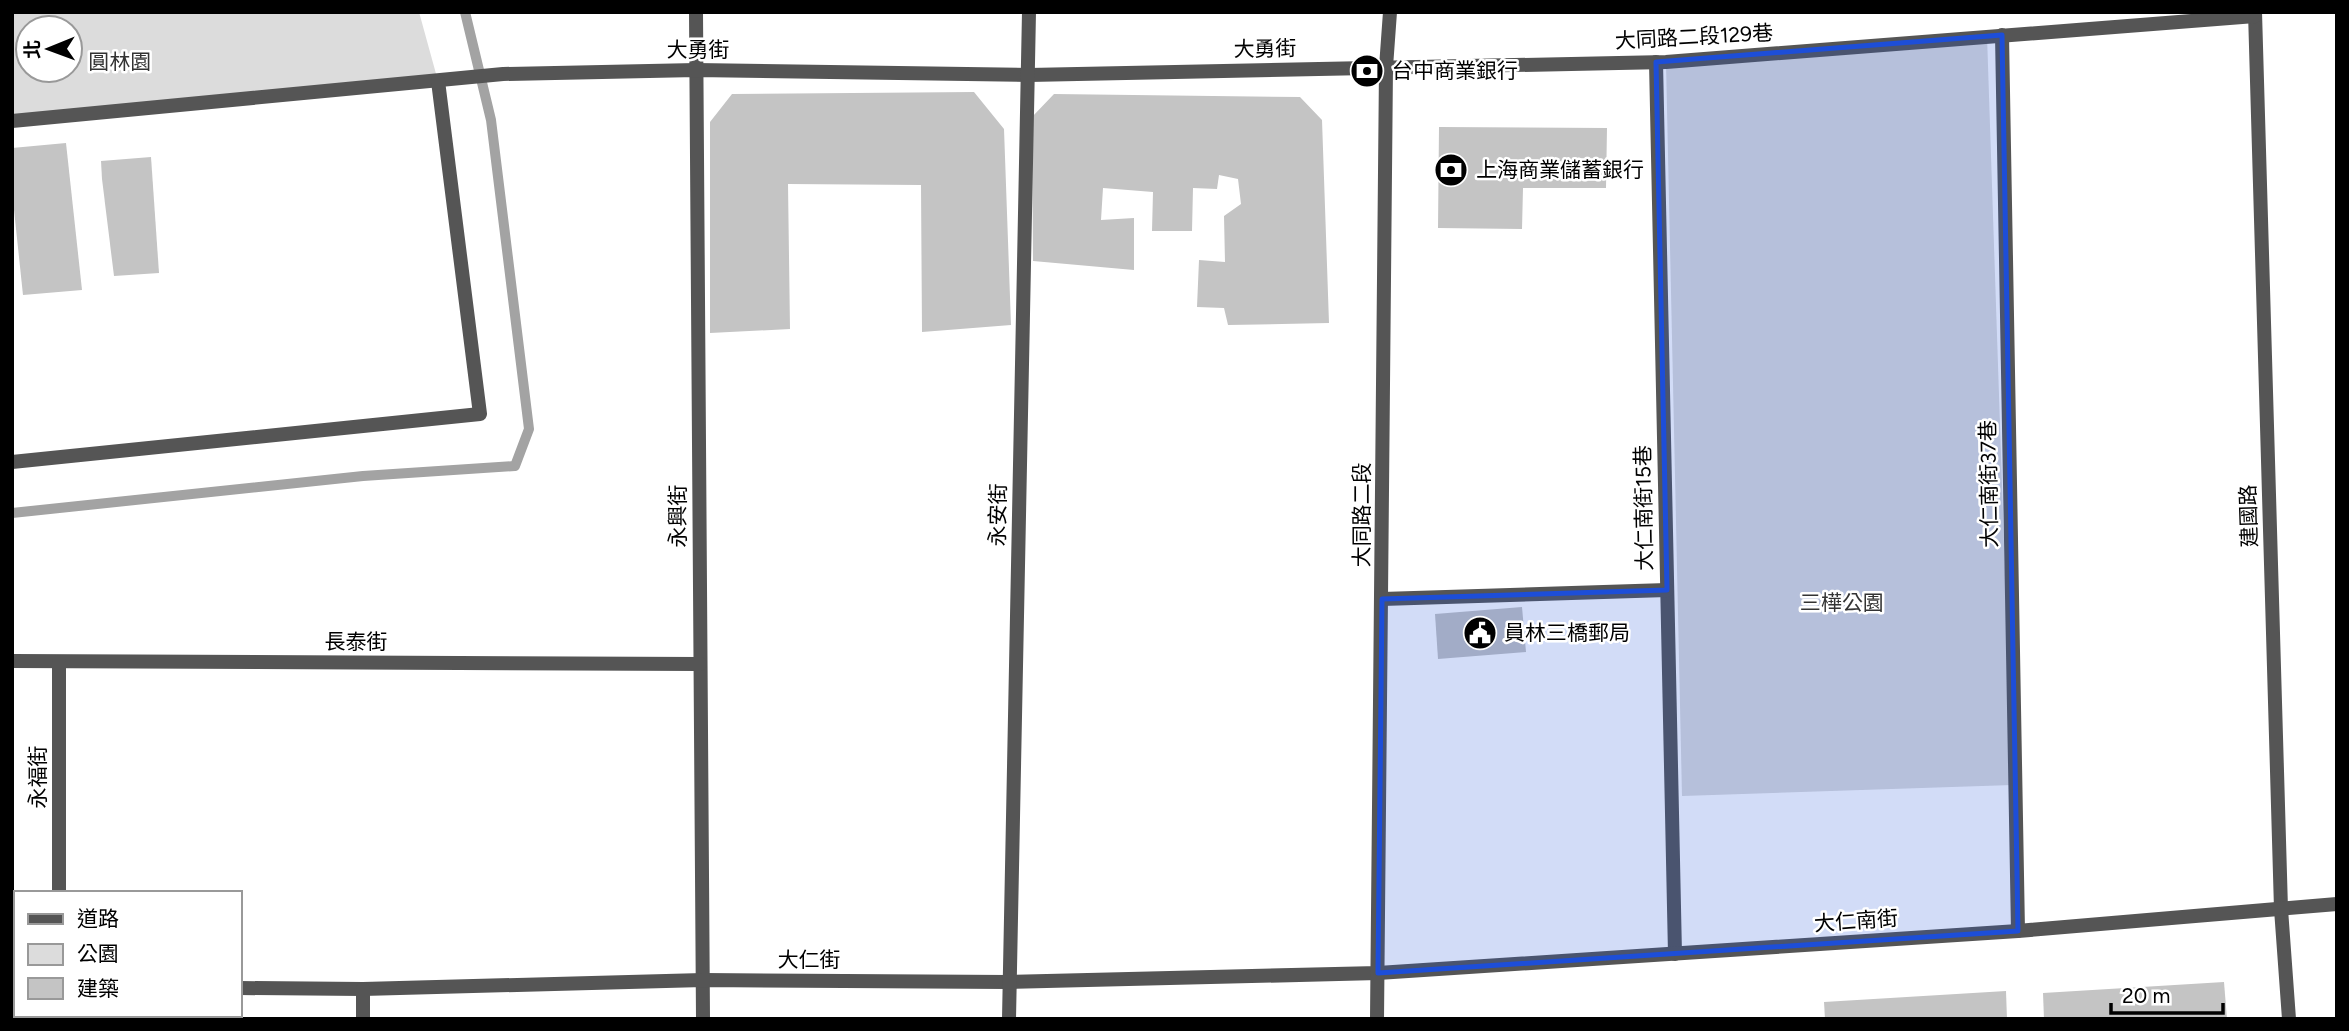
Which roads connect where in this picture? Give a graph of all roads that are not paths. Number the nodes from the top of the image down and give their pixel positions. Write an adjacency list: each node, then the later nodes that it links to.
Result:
1 (696, 12): 8 (street, 永興街)
2 (1029, 12): 9 (street, 永安街)
3 (1390, 12): 7 (street, 大同路二段)
4 (2255, 14): 5 (street, 大同路二段129巷); 20 (street, 建國路)
5 (2002, 35): 6 (street, 大同路二段129巷); 21 (street, 大仁南街37巷)
6 (1656, 62): 7 (street, 大同路二段129巷); 13 (street, 大仁南街15巷)
7 (1386, 67): 9 (street, 大勇街); 14 (street, 大同路二段)
8 (696, 70): 9 (street, 大勇街); 10 (street, 大勇街); 17 (street, 永興街)
9 (1029, 75): 25 (street, 永安街)
10 (438, 80): 11 (street, 大勇街); 12 (street)
11 (12, 121)
12 (12, 462)
13 (1667, 590): 14 (street); 22 (street, 大仁南街15巷)
14 (1382, 599): 23 (street, 大同路二段)
15 (12, 661): 16 (street, 長泰街)
16 (59, 662): 17 (street, 長泰街); 18 (street, 永福街)
17 (700, 664): 24 (street, 永興街)
18 (58, 891)
19 (2337, 904): 20 (street, 大仁南街)
20 (2281, 909): 21 (street, 大仁南街); 32 (street, 建國路)
21 (2018, 931): 22 (street, 大仁南街)
22 (1675, 954): 23 (street, 大仁南街)
23 (1378, 974): 25 (street, 大仁街); 31 (street, 大同路二段)
24 (703, 980): 25 (street, 大仁街); 27 (street, 大仁街); 29 (street, 永興街)
25 (1009, 982): 30 (street, 永安街)
26 (242, 988): 27 (street, 大仁街)
27 (363, 989): 28 (street)
28 (363, 1019)
29 (703, 1019)
30 (1009, 1019)
31 (1377, 1019)
32 (2289, 1019)

